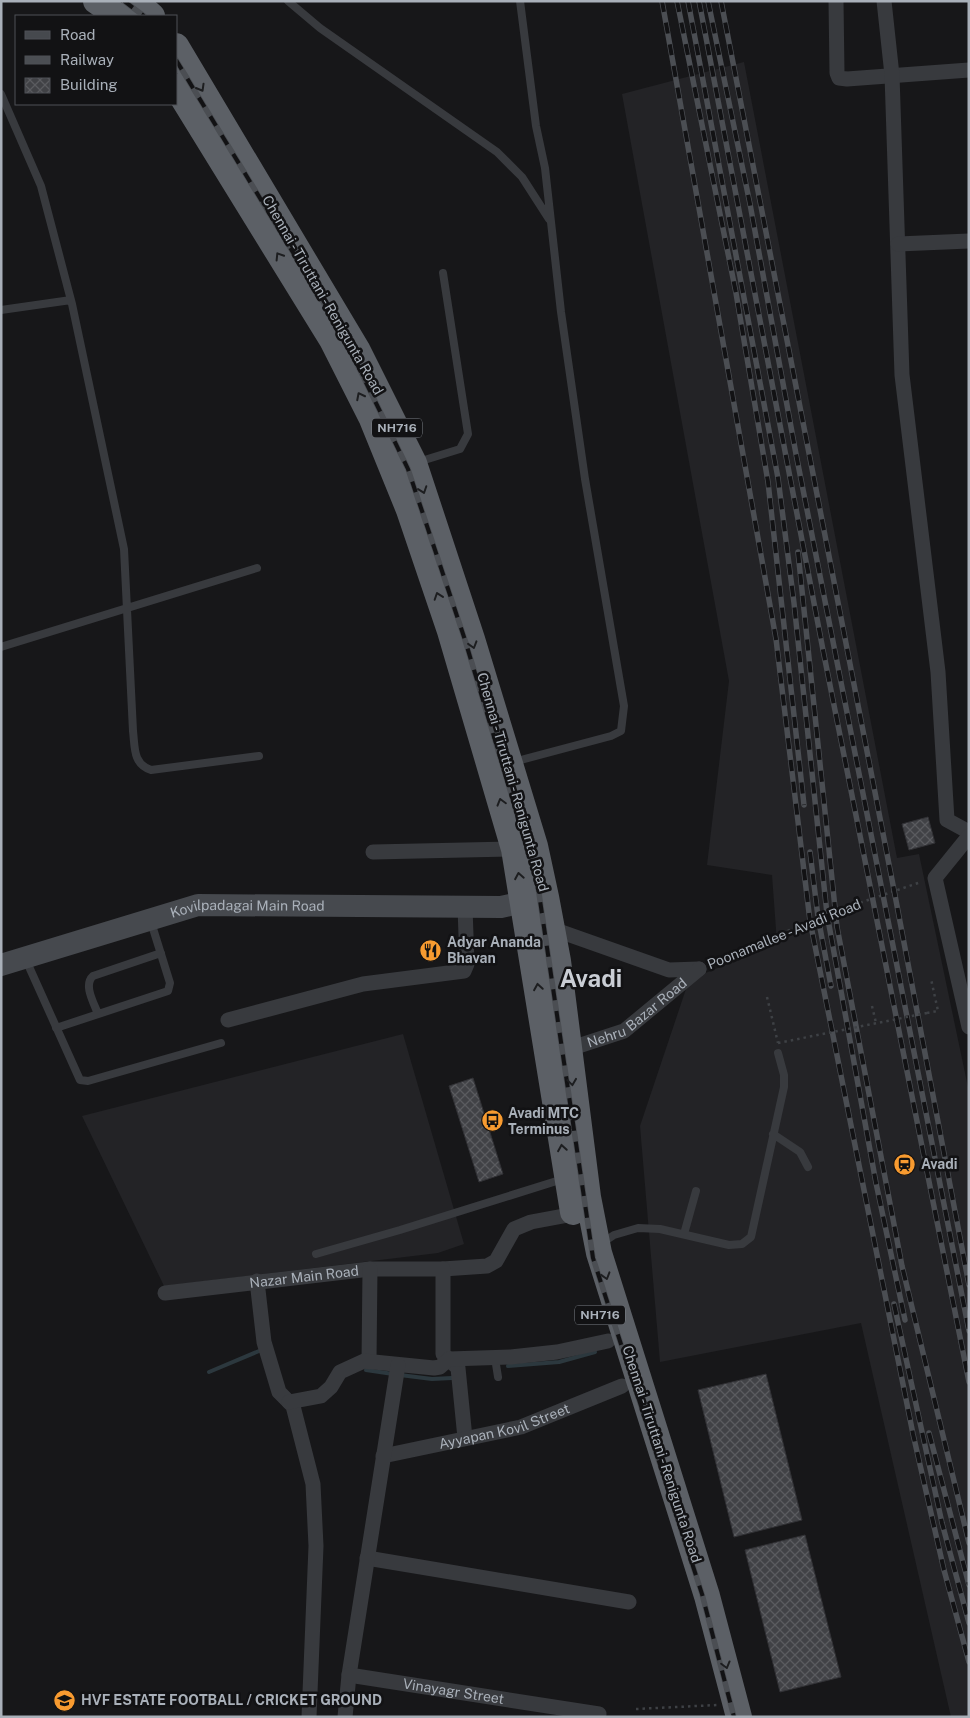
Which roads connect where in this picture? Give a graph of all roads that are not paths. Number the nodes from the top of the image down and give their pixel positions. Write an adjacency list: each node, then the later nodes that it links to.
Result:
1 (96, 1): 7 (highway)
2 (135, 1): 8 (highway)
3 (288, 1): 14 (lane)
4 (520, 1): 14 (lane)
5 (836, 1): 11 (street)
6 (884, 1): 11 (street)
7 (117, 15)
8 (151, 15)
9 (178, 50): 18 (highway, Chennai - Tiruttani - Renigunta Road / NH716, one-way to 18)
10 (969, 70): 11 (street)
11 (892, 75): 16 (street)
12 (178, 90): 18 (highway, Chennai - Tiruttani - Renigunta Road / NH716, one-way to 12)
13 (1, 94): 19 (lane)
14 (551, 222): 26 (lane)
15 (969, 241): 16 (street)
16 (898, 244): 27 (street)
17 (443, 273): 21 (lane)
18 (304, 277): 21 (highway, Chennai - Tiruttani - Renigunta Road / NH716); 26 (highway, Chennai - Tiruttani - Renigunta Road / NH716, one-way to 18)
19 (71, 300): 20 (lane); 23 (lane)
20 (1, 310)
21 (414, 463): 26 (highway, Chennai - Tiruttani - Renigunta Road / NH716, one-way to 26)
22 (257, 568): 23 (lane)
23 (127, 608): 24 (lane); 25 (lane)
24 (1, 647)
25 (259, 756)
26 (500, 766): 29 (highway, Chennai - Tiruttani - Renigunta Road / NH716)
27 (969, 832)
28 (969, 836): 40 (street)
29 (524, 847): 30 (street); 31 (highway, Chennai - Tiruttani - Renigunta Road)
30 (373, 852)
31 (524, 902): 32 (main road, Kovilpadagai Main Road); 34 (highway, Chennai - Tiruttani - Renigunta Road); 47 (highway, Chennai - Tiruttani - Renigunta Road / NH716, one-way to 31)
32 (465, 907): 33 (main road, Kovilpadagai Main Road); 39 (street)
33 (151, 920): 35 (lane); 36 (main road, Kovilpadagai Main Road)
34 (553, 929): 37 (street, Poonamallee - Avadi Road); 43 (highway, Chennai - Tiruttani - Renigunta Road)
35 (161, 953): 38 (lane); 38 (lane)
36 (9, 961): 41 (lane)
37 (699, 969): 43 (street, Nehru Bazar Road)
38 (98, 1014): 41 (lane)
39 (228, 1020)
40 (969, 1027)
41 (56, 1028): 42 (lane)
42 (221, 1043)
43 (569, 1049): 47 (highway, Chennai - Tiruttani - Renigunta Road, one-way to 47)
44 (778, 1053): 45 (lane)
45 (773, 1134): 46 (lane); 50 (lane)
46 (808, 1167)
47 (576, 1175): 49 (highway, Chennai - Tiruttani - Renigunta Road / NH716); 51 (highway, Chennai - Tiruttani - Renigunta Road); 52 (lane)
48 (696, 1191): 50 (lane)
49 (574, 1214): 54 (street, Nazar Main Road); 57 (highway, Chennai - Tiruttani - Renigunta Road / NH716)
50 (684, 1234): 51 (lane)
51 (597, 1246): 70 (highway, Chennai - Tiruttani - Renigunta Road, one-way to 70)
52 (316, 1254)
53 (370, 1269): 54 (street, Nazar Main Road); 55 (street, Nazar Main Road); 60 (street)
54 (444, 1269): 58 (street)
55 (257, 1281): 56 (street, Nazar Main Road); 64 (street)
56 (165, 1293)
57 (608, 1341): 59 (street); 63 (highway, Chennai - Tiruttani - Renigunta Road / NH716)
58 (446, 1357): 59 (street); 61 (street); 65 (street)
59 (495, 1358): 62 (lane)
60 (369, 1362): 61 (street); 64 (street)
61 (396, 1374): 66 (street)
62 (498, 1377)
63 (622, 1386): 65 (street, Ayyapan Kovil Street); 70 (highway, Chennai - Tiruttani - Renigunta Road / NH716)
64 (289, 1402): 72 (street)
65 (465, 1438): 66 (street, Ayyapan Kovil Street)
66 (383, 1456): 67 (street)
67 (367, 1558): 68 (street); 69 (street)
68 (629, 1602)
69 (349, 1675): 71 (street, Vinayagr Street); 73 (street)
70 (725, 1707)
71 (599, 1714)
72 (309, 1717)
73 (345, 1717)

